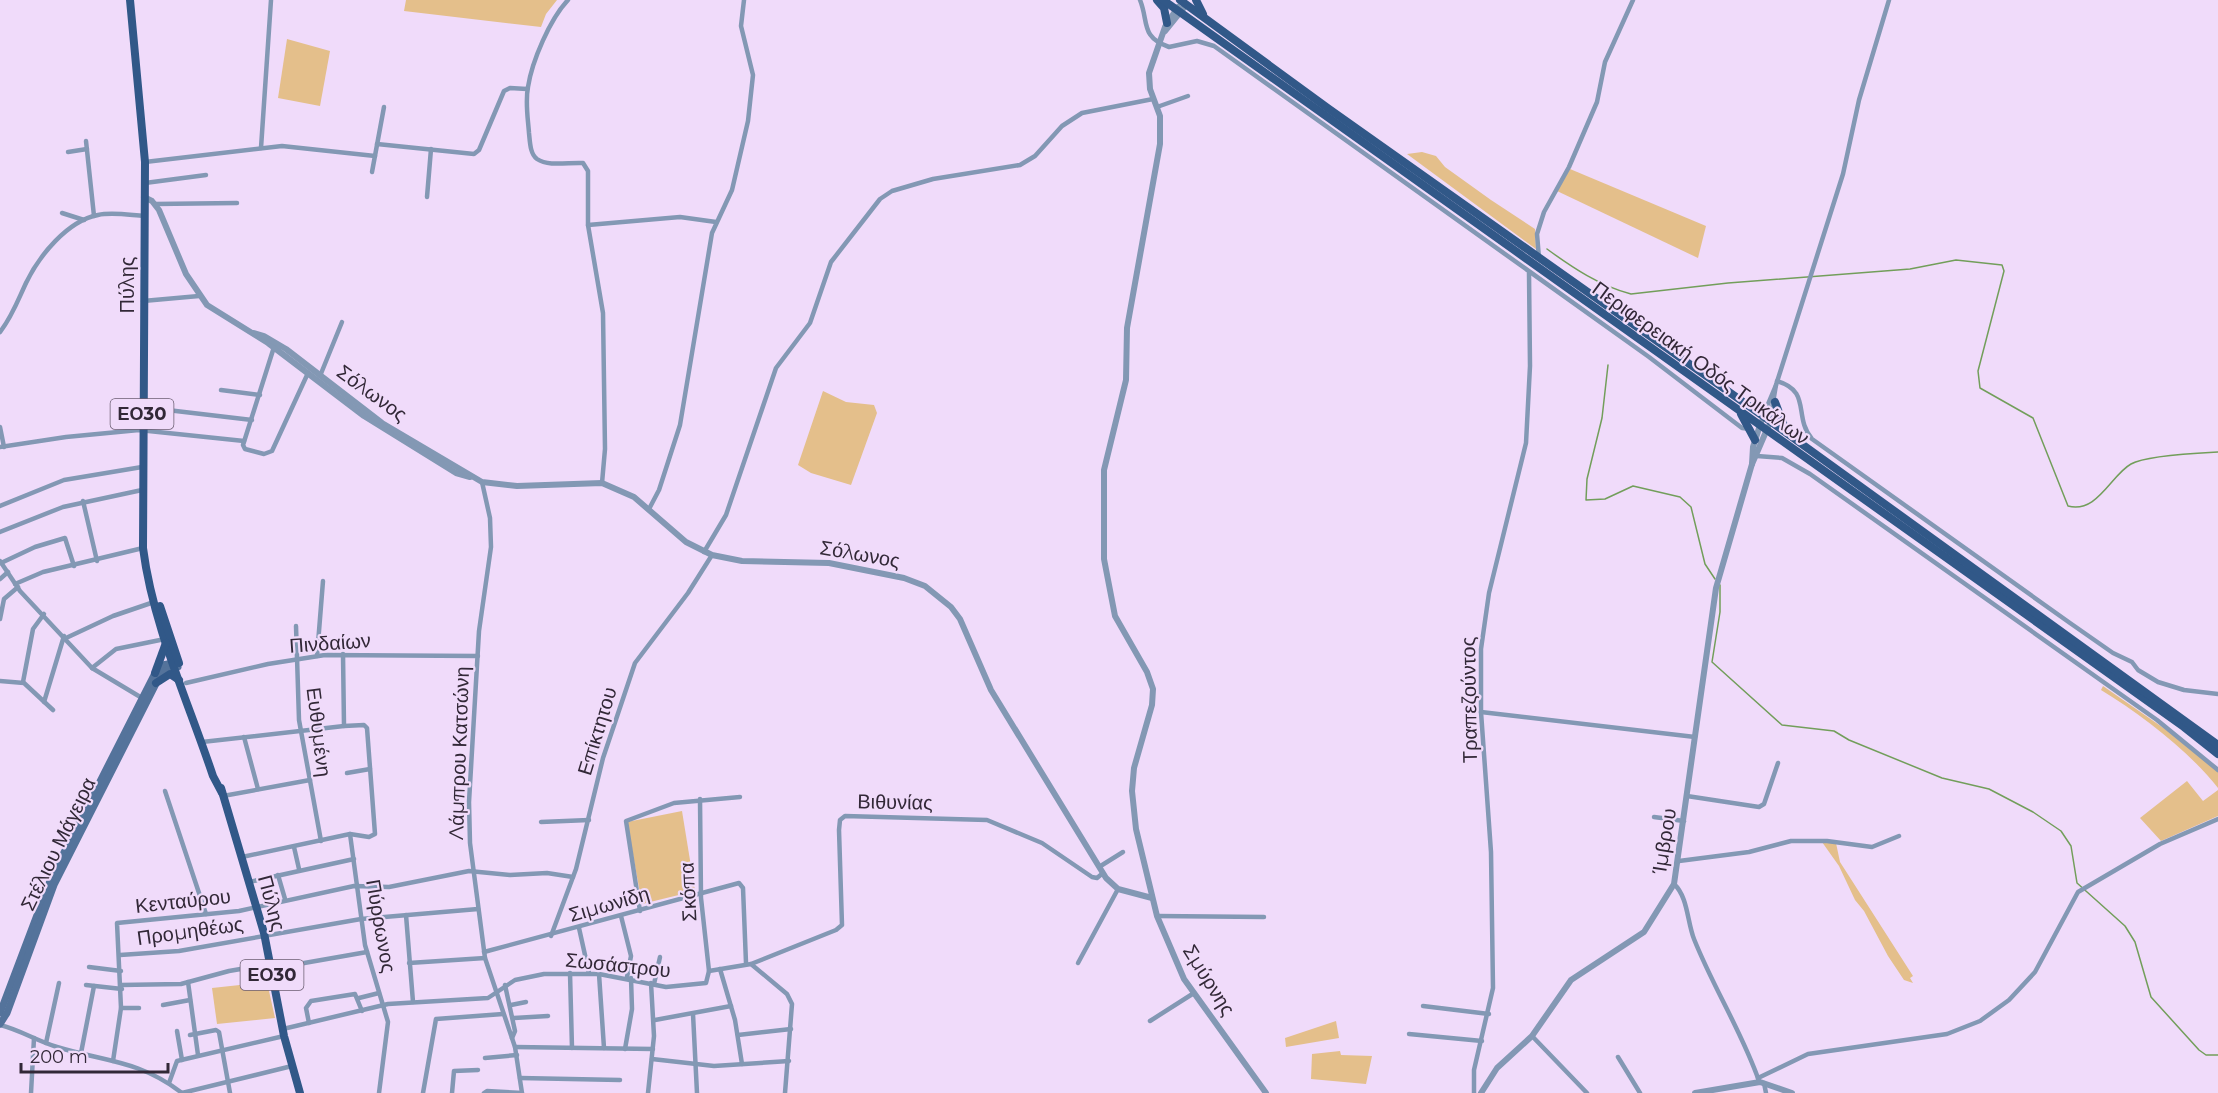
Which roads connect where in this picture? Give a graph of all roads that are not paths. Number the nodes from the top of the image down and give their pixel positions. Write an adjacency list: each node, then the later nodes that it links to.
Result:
1 (130, 0): 29 (main road, Πύλης / ΕΟ30)
2 (271, 0): 24 (street)
3 (568, 0): 17 (street)
4 (744, 0): 41 (street)
5 (1140, 0): 16 (street)
6 (1158, 0): 13 (main road)
7 (1163, 0): 12 (main road, Περιφερειακή Οδός Τρικάλων)
8 (1196, 0): 14 (main road)
9 (1633, 0): 43 (street)
10 (1889, 0): 53 (street)
11 (1184, 1): 12 (street); 14 (main road, Περιφερειακή Οδός Τρικάλων)
12 (1178, 11): 13 (street); 15 (street); 58 (main road, Περιφερειακή Οδός Τρικάλων)
13 (1167, 23): 15 (street)
14 (1213, 24): 43 (main road, Περιφερειακή Οδός Τρικάλων)
15 (1164, 32): 16 (street)
16 (1159, 42): 19 (street); 44 (street)
17 (527, 89): 25 (street); 42 (street)
18 (1188, 96): 21 (street)
19 (1153, 99): 21 (street); 84 (street)
20 (384, 107): 23 (street)
21 (1157, 107): 157 (street, Σμύρνης)
22 (86, 141): 26 (street)
23 (377, 144): 25 (street); 28 (street)
24 (261, 148): 28 (street); 29 (street)
25 (431, 148): 34 (street)
26 (87, 149): 27 (street); 38 (street)
27 (68, 152)
28 (375, 156): 30 (street)
29 (145, 162): 32 (main road, Πύλης / ΕΟ30)
30 (372, 172)
31 (206, 175): 32 (street)
32 (145, 183): 33 (main road, Πύλης / ΕΟ30)
33 (144, 197): 36 (street); 39 (main road, Πύλης / ΕΟ30)
34 (427, 197)
35 (237, 203): 36 (street)
36 (155, 204): 45 (street, Σόλωνος)
37 (62, 213): 40 (street)
38 (94, 216): 39 (street); 40 (street)
39 (144, 216): 46 (main road, Πύλης / ΕΟ30)
40 (84, 220): 48 (street)
41 (716, 222): 42 (street); 81 (street)
42 (588, 225): 77 (street)
43 (1539, 258): 59 (main road, Περιφερειακή Οδός Τρικάλων)
44 (1529, 273): 65 (street); 115 (street, Τραπεζούντος)
45 (199, 296): 46 (street); 49 (street, Σόλωνος)
46 (143, 301): 57 (main road, Πύλης / ΕΟ30)
47 (342, 322): 52 (street)
48 (0, 332)
49 (254, 333): 50 (street, Σόλωνος); 52 (street, Σόλωνος)
50 (274, 347): 51 (street, Σόλωνος); 55 (street)
51 (308, 373): 70 (street); 75 (street, Σόλωνος)
52 (320, 376): 75 (street, Σόλωνος)
53 (1777, 383): 56 (street); 59 (street); 111 (street)
54 (221, 390): 55 (street)
55 (260, 395): 61 (street)
56 (1775, 402): 59 (street); 68 (main road)
57 (142, 407): 60 (street); 66 (main road, Πύλης / ΕΟ30)
58 (1739, 410): 62 (main road, Περιφερειακή Οδός Τρικάλων); 65 (main road)
59 (1766, 418): 62 (street); 67 (street); 68 (main road, Περιφερειακή Οδός Τρικάλων)
60 (244, 419): 61 (street); 64 (street)
61 (252, 420): 64 (street)
62 (1760, 425): 67 (main road, Περιφερειακή Οδός Τρικάλων); 69 (street)
63 (0, 427): 71 (street)
64 (250, 427): 70 (street)
65 (1751, 429): 69 (main road)
66 (143, 430): 70 (street); 71 (street); 74 (main road, Πύλης / ΕΟ30)
67 (1767, 431): 72 (street); 122 (main road, Περιφερειακή Οδός Τρικάλων)
68 (1788, 435): 121 (main road, Περιφερειακή Οδός Τρικάλων)
69 (1755, 440): 73 (street)
70 (244, 441)
71 (2, 447)
72 (1757, 456): 73 (street); 125 (street)
73 (1752, 464): 119 (street, Ίμβρου)
74 (142, 467): 78 (main road, Πύλης / ΕΟ30); 80 (street)
75 (474, 478): 76 (street, Σόλωνος)
76 (482, 482): 77 (street, Σόλωνος); 102 (street, Λάμπρου Κατσώνη)
77 (602, 483): 81 (street, Σόλωνος)
78 (142, 490): 79 (street); 83 (main road, Πύλης / ΕΟ30)
79 (83, 501): 82 (street); 86 (street)
80 (0, 506)
81 (649, 509): 84 (street, Σόλωνος)
82 (0, 532)
83 (143, 548): 86 (street); 89 (main road, Πύλης / ΕΟ30)
84 (704, 552): 85 (street, Σόλωνος)
85 (712, 555): 136 (street, Επίκτητου); 148 (street, Σόλωνος)
86 (97, 561): 88 (street)
87 (1, 562): 88 (street); 90 (street)
88 (74, 566): 93 (street)
89 (147, 571): 94 (main road, Πύλης / ΕΟ30); 104 (main road, Πύλης / ΕΟ30)
90 (8, 573): 91 (street); 93 (street)
91 (0, 579)
92 (323, 581): 101 (street)
93 (16, 586): 95 (street); 96 (street)
94 (154, 602): 98 (street); 99 (main road, Πύλης / ΕΟ30)
95 (44, 614): 98 (street); 108 (street)
96 (0, 619)
97 (296, 626): 103 (street, Ευθυμένη)
98 (65, 637): 105 (street); 113 (street)
99 (166, 640): 104 (main road, Πύλης / ΕΟ30); 105 (street); 106 (main road)
100 (343, 654): 101 (street, Πινδαίων); 102 (street, Πινδαίων); 116 (street)
101 (317, 656): 103 (street, Πινδαίων)
102 (478, 656): 149 (street, Λάμπρου Κατσώνη)
103 (297, 659): 110 (street, Πινδαίων); 117 (street, Ευθυμένη)
104 (177, 664): 106 (main road); 109 (main road); 110 (main road, Πύλης / ΕΟ30)
105 (92, 668): 112 (street)
106 (155, 673): 112 (main road, Στέλιου Μάγειρα)
107 (0, 681): 108 (street)
108 (23, 682): 113 (street)
109 (156, 683): 110 (main road); 219 (main road, Στέλιου Μάγειρα)
110 (183, 683): 120 (main road, Πύλης / ΕΟ30)
111 (2218, 694)
112 (142, 698): 210 (main road, Στέλιου Μάγειρα)
113 (44, 702): 114 (street)
114 (53, 710)
115 (1481, 712): 119 (street); 213 (street, Τραπεζούντος)
116 (344, 726): 117 (street); 124 (street)
117 (301, 731): 118 (street); 127 (street, Ευθυμένη)
118 (244, 737): 120 (street); 128 (street)
119 (1695, 737): 131 (street, Ίμβρου)
120 (204, 741): 130 (main road, Πύλης / ΕΟ30)
121 (2218, 745)
122 (2218, 754)
123 (1778, 763): 131 (street)
124 (370, 769): 126 (street); 139 (street)
125 (2218, 770)
126 (347, 773)
127 (310, 780): 128 (street); 141 (street, Ευθυμένη)
128 (258, 789): 130 (street)
129 (165, 791): 162 (street)
130 (222, 794): 144 (main road, Πύλης / ΕΟ30)
131 (1688, 796): 137 (street, Ίμβρου)
132 (740, 797): 133 (street)
133 (700, 799): 156 (street, Σκόπα); 161 (street)
134 (1654, 817): 137 (street)
135 (2218, 819): 253 (street)
136 (589, 820): 138 (street); 151 (street, Επίκτητου)
137 (1684, 821): 146 (street, Ίμβρου)
138 (541, 822)
139 (350, 834): 141 (street); 145 (street, Πύρρωνος)
140 (1899, 836): 146 (street)
141 (321, 841): 142 (street)
142 (294, 847): 144 (street); 147 (street)
143 (1123, 852): 148 (street)
144 (242, 857): 152 (main road, Πύλης / ΕΟ30)
145 (354, 859): 147 (street); 154 (street, Πύρρωνος)
146 (1679, 861): 153 (street, Ίμβρου)
147 (300, 869): 150 (street)
148 (1101, 870): 155 (street, Σόλωνος); 177 (street, Βιθυνίας)
149 (473, 871): 151 (street, Κενταύρου); 154 (street, Κενταύρου); 160 (street, Λάμπρου Κατσώνη)
150 (278, 875): 152 (street); 158 (street)
151 (573, 877): 170 (street, Επίκτητου)
152 (249, 882): 159 (main road, Πύλης / ΕΟ30)
153 (1674, 884): 226 (street, Ίμβρου); 253 (street)
154 (358, 886): 158 (street, Κενταύρου); 167 (street, Πύρρωνος)
155 (1118, 889): 157 (street); 176 (street)
156 (701, 894): 161 (street, Σιμωνίδη); 177 (street, Σιμωνίδη); 182 (street, Σκόπα)
157 (1152, 898): 165 (street, Σμύρνης)
158 (285, 899): 159 (street, Κενταύρου)
159 (256, 906): 162 (street, Κενταύρου); 169 (main road, Πύλης / ΕΟ30)
160 (478, 909): 163 (street, Προμηθέως); 173 (street, Λάμπρου Κατσώνη)
161 (640, 911): 164 (street, Σιμωνίδη)
162 (206, 914): 172 (street, Κενταύρου)
163 (406, 915): 167 (street, Προμηθέως); 175 (street)
164 (621, 916): 168 (street, Σιμωνίδη); 186 (street)
165 (1157, 916): 166 (street); 196 (street, Σμύρνης)
166 (1264, 917)
167 (362, 919): 169 (street, Προμηθέως); 171 (street, Πύρρωνος)
168 (579, 928): 170 (street, Σιμωνίδη); 184 (street)
169 (264, 936): 172 (street, Προμηθέως); 179 (main road, Πύλης / ΕΟ30)
170 (551, 936): 173 (street, Σιμωνίδη)
171 (367, 952): 179 (street); 195 (street, Πύρρωνος)
172 (120, 955): 181 (street)
173 (484, 955): 175 (street, Σιμωνίδη); 197 (street, Λάμπρου Κατσώνη)
174 (660, 957): 190 (street)
175 (409, 963): 200 (street)
176 (1078, 963)
177 (749, 964): 180 (street); 220 (street)
178 (89, 967): 181 (street)
179 (270, 967): 187 (street); 222 (main road, Πύλης / ΕΟ30)
180 (720, 969): 182 (street); 205 (street)
181 (121, 971): 194 (street)
182 (708, 971): 188 (street, Σκόπα)
183 (570, 973): 184 (street, Σωσάστρου); 192 (street, Σωσάστρου); 232 (street)
184 (589, 973): 185 (street, Σωσάστρου)
185 (599, 974): 186 (street, Σωσάστρου); 233 (street)
186 (629, 978): 190 (street, Σωσάστρου); 235 (street)
187 (188, 982): 194 (street); 199 (street)
188 (707, 982): 190 (street, Σωσάστρου)
189 (59, 983): 230 (street)
190 (653, 984): 216 (street)
191 (86, 985): 193 (street)
192 (505, 985): 197 (street, Σωσάστρου); 204 (street)
193 (94, 986): 194 (street); 237 (street)
194 (122, 987): 207 (street)
195 (379, 993): 198 (street); 203 (street, Πύρρωνος)
196 (1194, 993): 217 (street); 267 (street, Σμύρνης)
197 (496, 994): 200 (street); 211 (street, Λάμπρου Κατσώνη)
198 (359, 998): 209 (street); 218 (street)
199 (190, 1000): 202 (street); 224 (street)
200 (413, 1002): 203 (street)
201 (526, 1002): 204 (street)
202 (163, 1005)
203 (383, 1005): 209 (street); 259 (street, Πύρρωνος)
204 (512, 1005): 215 (street)
205 (731, 1006): 212 (street); 225 (street)
206 (1424, 1006): 213 (street)
207 (121, 1008): 208 (street); 244 (street)
208 (139, 1008)
209 (362, 1011): 218 (street)
210 (0, 1013)
211 (503, 1014): 228 (street, Λάμπρου Κατσώνη); 260 (street)
212 (693, 1014): 216 (street); 246 (street)
213 (1489, 1014): 229 (street, Τραπεζούντος)
214 (548, 1016): 215 (street)
215 (514, 1018): 228 (street)
216 (655, 1020): 236 (street)
217 (1150, 1021)
218 (309, 1023): 222 (street)
219 (0, 1024): 227 (street)
220 (791, 1029): 225 (street); 245 (street)
221 (177, 1030): 243 (street)
222 (283, 1032): 234 (street); 248 (main road, Πύλης / ΕΟ30)
223 (1409, 1034): 229 (street)
224 (193, 1035): 234 (street); 238 (street)
225 (738, 1035): 247 (street)
226 (1532, 1036): 269 (street, Ίμβρου); 270 (street)
227 (33, 1038): 230 (street); 255 (street)
228 (512, 1038): 231 (street, Λάμπρου Κατσώνη)
229 (1482, 1041): 268 (street, Τραπεζούντος)
230 (46, 1043): 237 (street)
231 (515, 1047): 232 (street); 239 (street, Λάμπρου Κατσώνη)
232 (572, 1048): 233 (street)
233 (604, 1048): 235 (street)
234 (223, 1049): 238 (street); 252 (street)
235 (625, 1049): 236 (street)
236 (653, 1049): 242 (street)
237 (81, 1053): 244 (street)
238 (198, 1055): 243 (street)
239 (517, 1055): 241 (street); 250 (street, Λάμπρου Κατσώνη)
240 (1618, 1057): 271 (street)
241 (485, 1058)
242 (652, 1059): 246 (street); 264 (street)
243 (182, 1060): 254 (street)
244 (113, 1061): 254 (street)
245 (789, 1061): 247 (street); 266 (street)
246 (696, 1062): 247 (street); 265 (street)
247 (742, 1064)
248 (292, 1065): 252 (street); 258 (main road, Πύλης / ΕΟ30)
249 (478, 1070): 261 (street)
250 (520, 1078): 251 (street); 263 (street, Λάμπρου Κατσώνη)
251 (620, 1080)
252 (228, 1081): 256 (street); 257 (street)
253 (1760, 1081): 272 (street); 273 (street); 274 (street)
254 (169, 1083): 256 (street)
255 (31, 1093)
256 (182, 1093)
257 (230, 1093)
258 (300, 1093)
259 (379, 1093)
260 (423, 1093)
261 (452, 1093)
262 (484, 1093): 263 (street)
263 (522, 1093)
264 (648, 1093)
265 (697, 1093)
266 (785, 1093)
267 (1266, 1093)
268 (1474, 1093)
269 (1481, 1093)
270 (1587, 1093)
271 (1640, 1093)
272 (1695, 1093)
273 (1766, 1093)
274 (1792, 1093)

